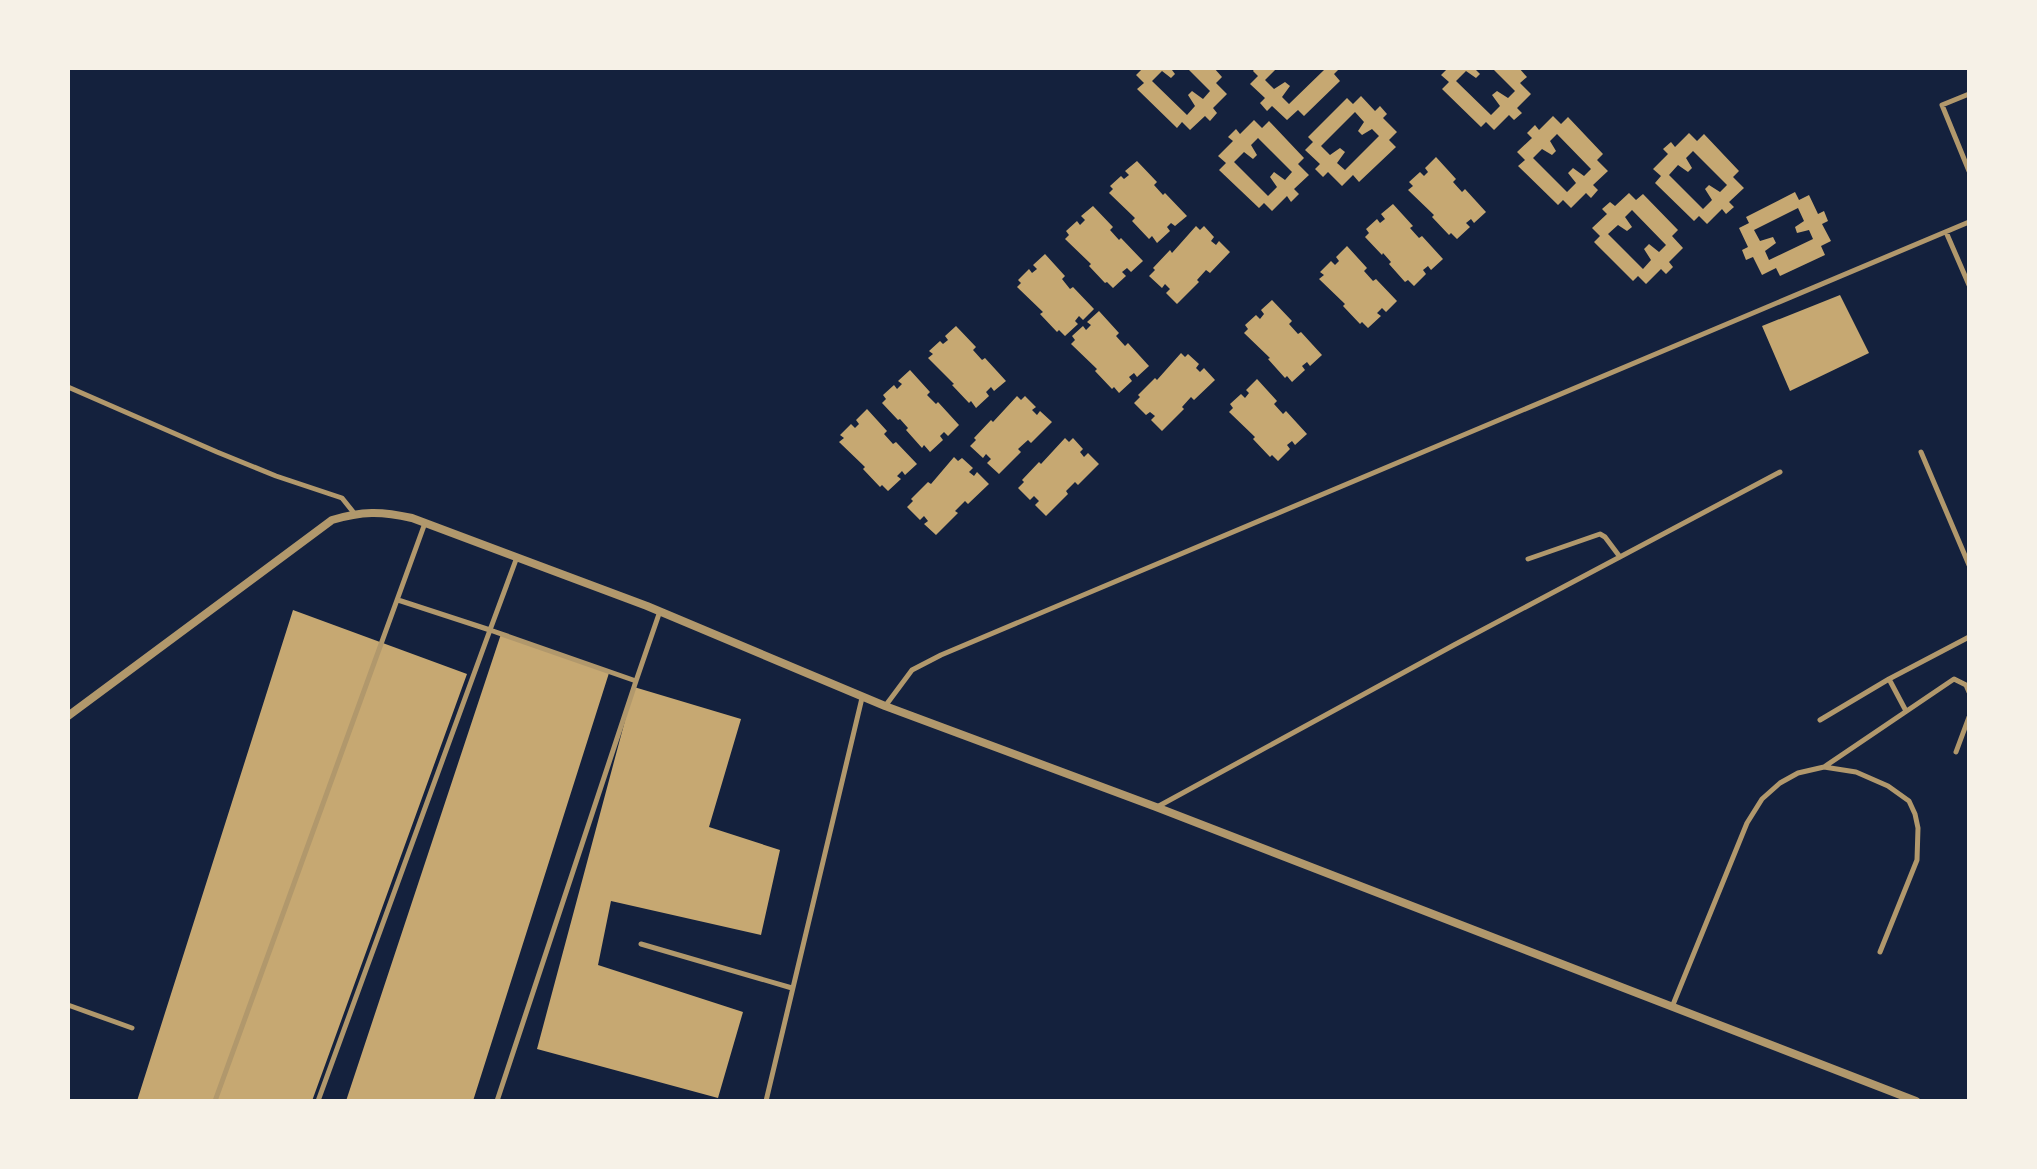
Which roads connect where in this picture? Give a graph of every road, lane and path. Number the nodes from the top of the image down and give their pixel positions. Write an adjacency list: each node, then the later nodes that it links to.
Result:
1 (1969, 94): 2 (lane)
2 (1969, 171)
3 (1969, 222): 4 (lane)
4 (1946, 232): 5 (lane); 23 (lane)
5 (1969, 285)
6 (68, 387): 9 (lane)
7 (1921, 452): 14 (lane)
8 (1780, 472): 12 (lane)
9 (354, 513): 10 (street); 25 (street)
10 (425, 522): 11 (street); 15 (lane)
11 (518, 556): 16 (street); 17 (lane)
12 (1620, 557): 13 (lane); 30 (lane)
13 (1528, 559)
14 (1969, 565)
15 (397, 600): 17 (lane); 37 (lane)
16 (660, 611): 20 (lane); 22 (street)
17 (490, 630): 20 (lane); 38 (lane)
18 (1969, 637): 19 (lane)
19 (1889, 679): 24 (lane); 27 (lane)
20 (636, 681): 39 (lane)
21 (1969, 692): 24 (lane)
22 (863, 697): 23 (street); 33 (lane)
23 (885, 706): 30 (street)
24 (1906, 711): 29 (lane)
25 (68, 716)
26 (1969, 717): 28 (lane)
27 (1820, 720)
28 (1956, 752)
29 (1824, 767): 32 (lane); 35 (lane)
30 (1156, 807): 35 (street)
31 (641, 944): 33 (lane)
32 (1880, 952)
33 (792, 988): 40 (lane)
34 (68, 1005): 36 (lane)
35 (1672, 1007): 41 (street)
36 (132, 1028)
37 (215, 1101)
38 (318, 1101)
39 (497, 1101)
40 (766, 1101)
41 (1916, 1101)

